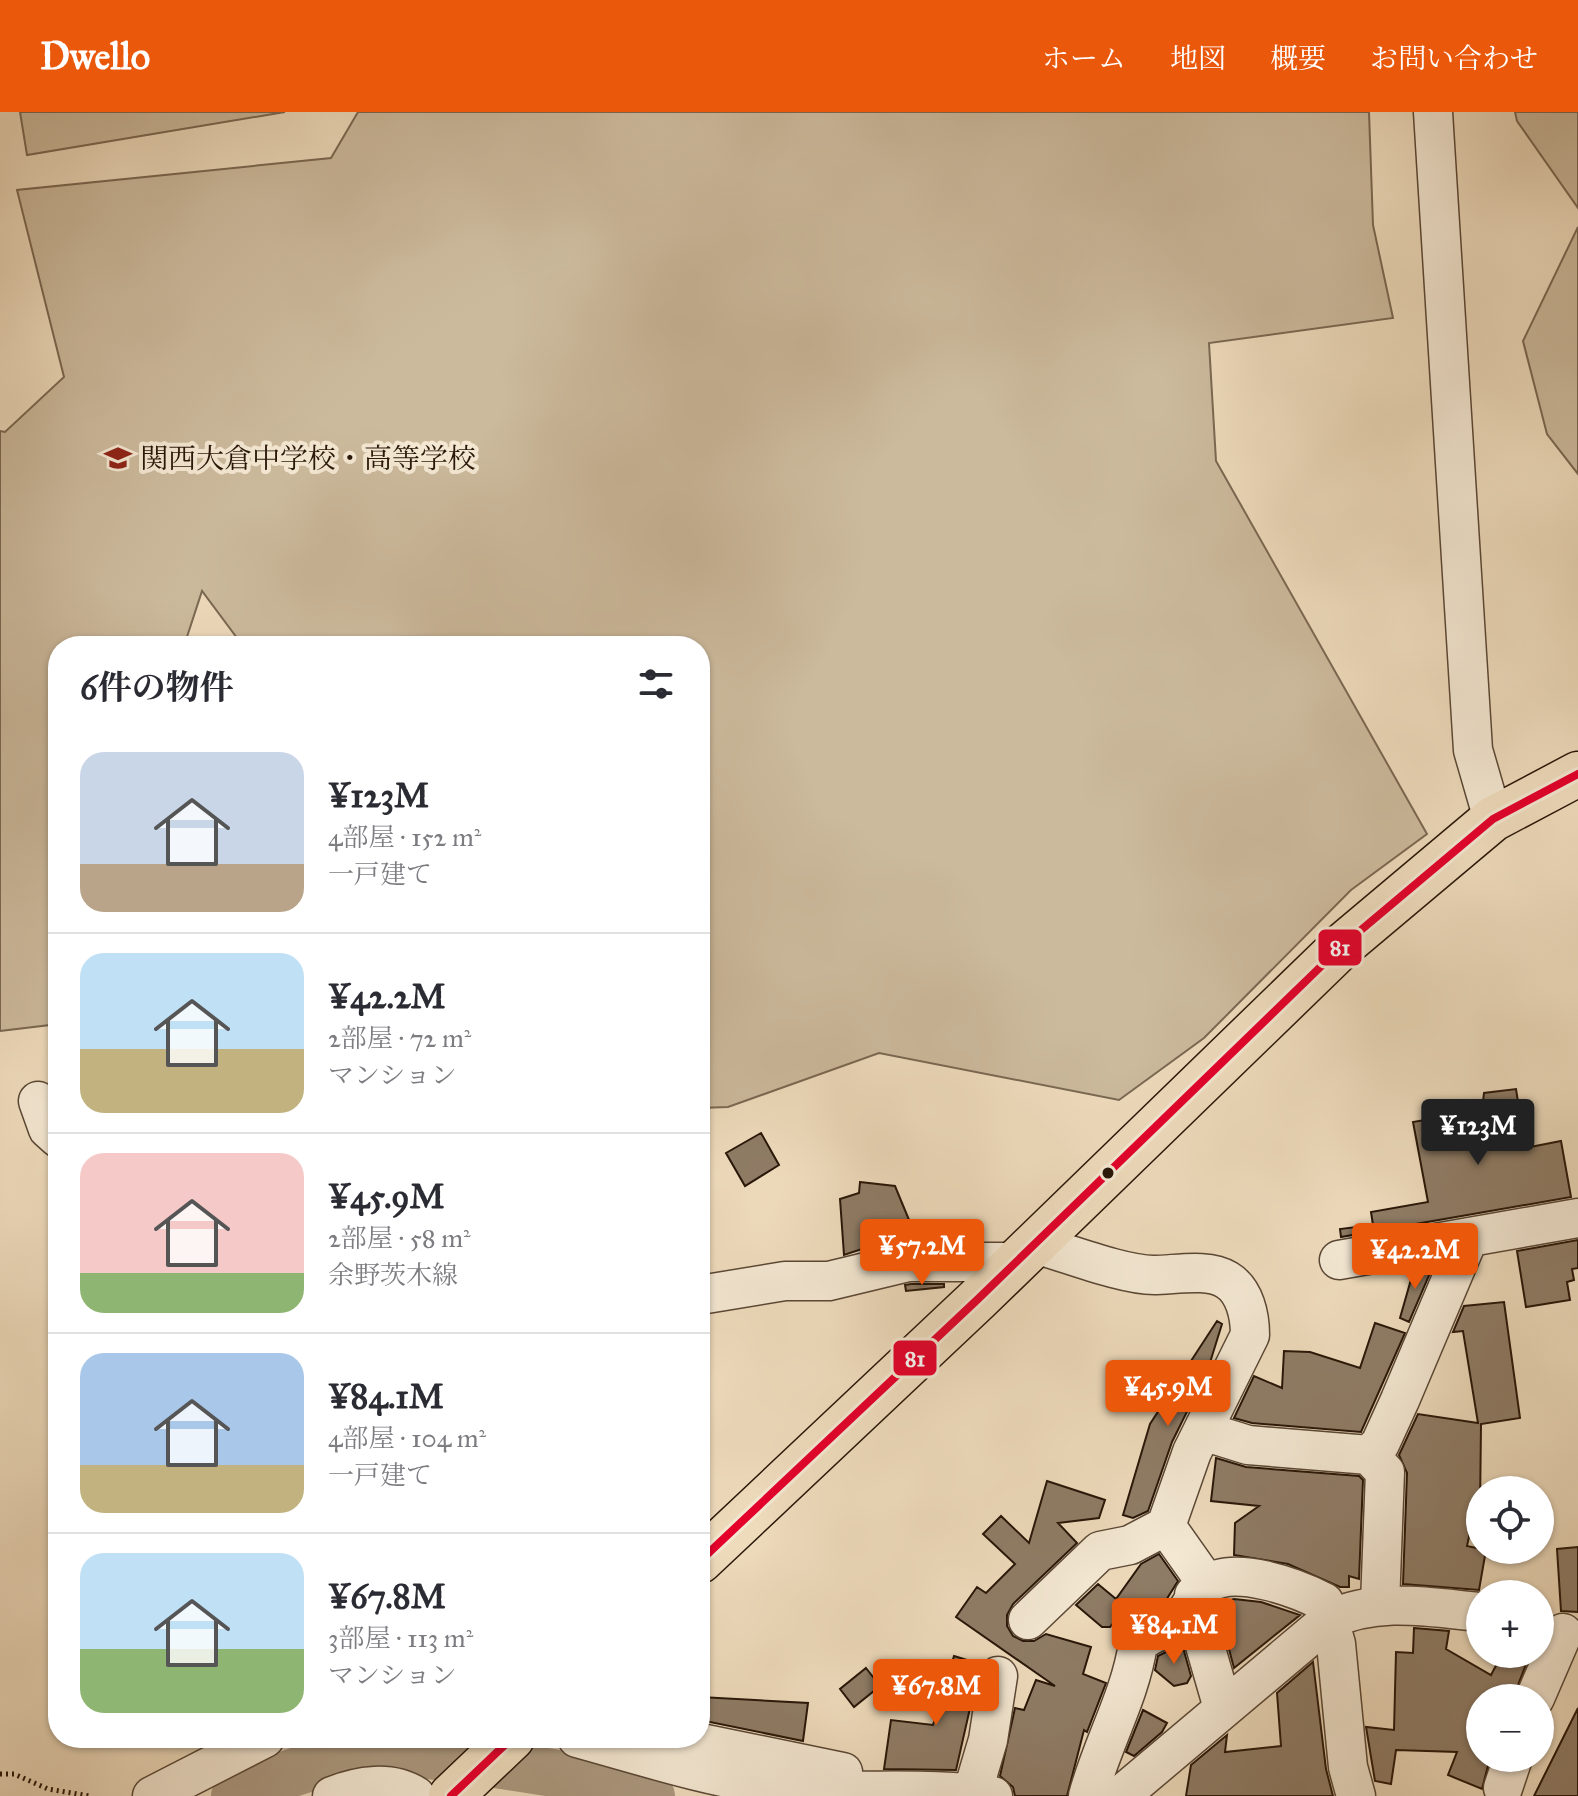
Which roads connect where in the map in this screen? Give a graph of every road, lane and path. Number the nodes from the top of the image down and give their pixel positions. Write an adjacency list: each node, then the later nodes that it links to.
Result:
1 (1433, 112): 3 (street)
2 (1578, 774): 3 (main road)
3 (1493, 819): 8 (main road)
4 (38, 1101): 5 (street)
5 (48, 1129)
6 (1578, 1218): 7 (street)
7 (1469, 1237): 9 (street); 12 (street)
8 (1026, 1253): 10 (street); 11 (street); 14 (main road)
9 (1339, 1260)
10 (710, 1293)
11 (1203, 1431): 12 (street); 13 (street)
12 (1369, 1455): 16 (street)
13 (1166, 1526): 15 (street); 18 (street)
14 (710, 1552)
15 (1200, 1590): 19 (street); 23 (street); 35 (street)
16 (1380, 1604): 17 (street); 19 (street)
17 (1466, 1611)
18 (1028, 1620)
19 (1329, 1620): 23 (street); 37 (street)
20 (1560, 1626): 22 (street)
21 (998, 1676): 30 (street)
22 (1540, 1684)
23 (1223, 1708): 36 (street)
24 (710, 1744): 30 (street)
25 (246, 1748): 32 (street)
26 (501, 1748): 29 (main road)
27 (613, 1748): 30 (street)
28 (0, 1774): 31 (path)
29 (456, 1791)
30 (970, 1794)
31 (90, 1796)
32 (152, 1796)
33 (332, 1796): 34 (street)
34 (416, 1796)
35 (1088, 1796)
36 (1120, 1796)
37 (1356, 1796)

